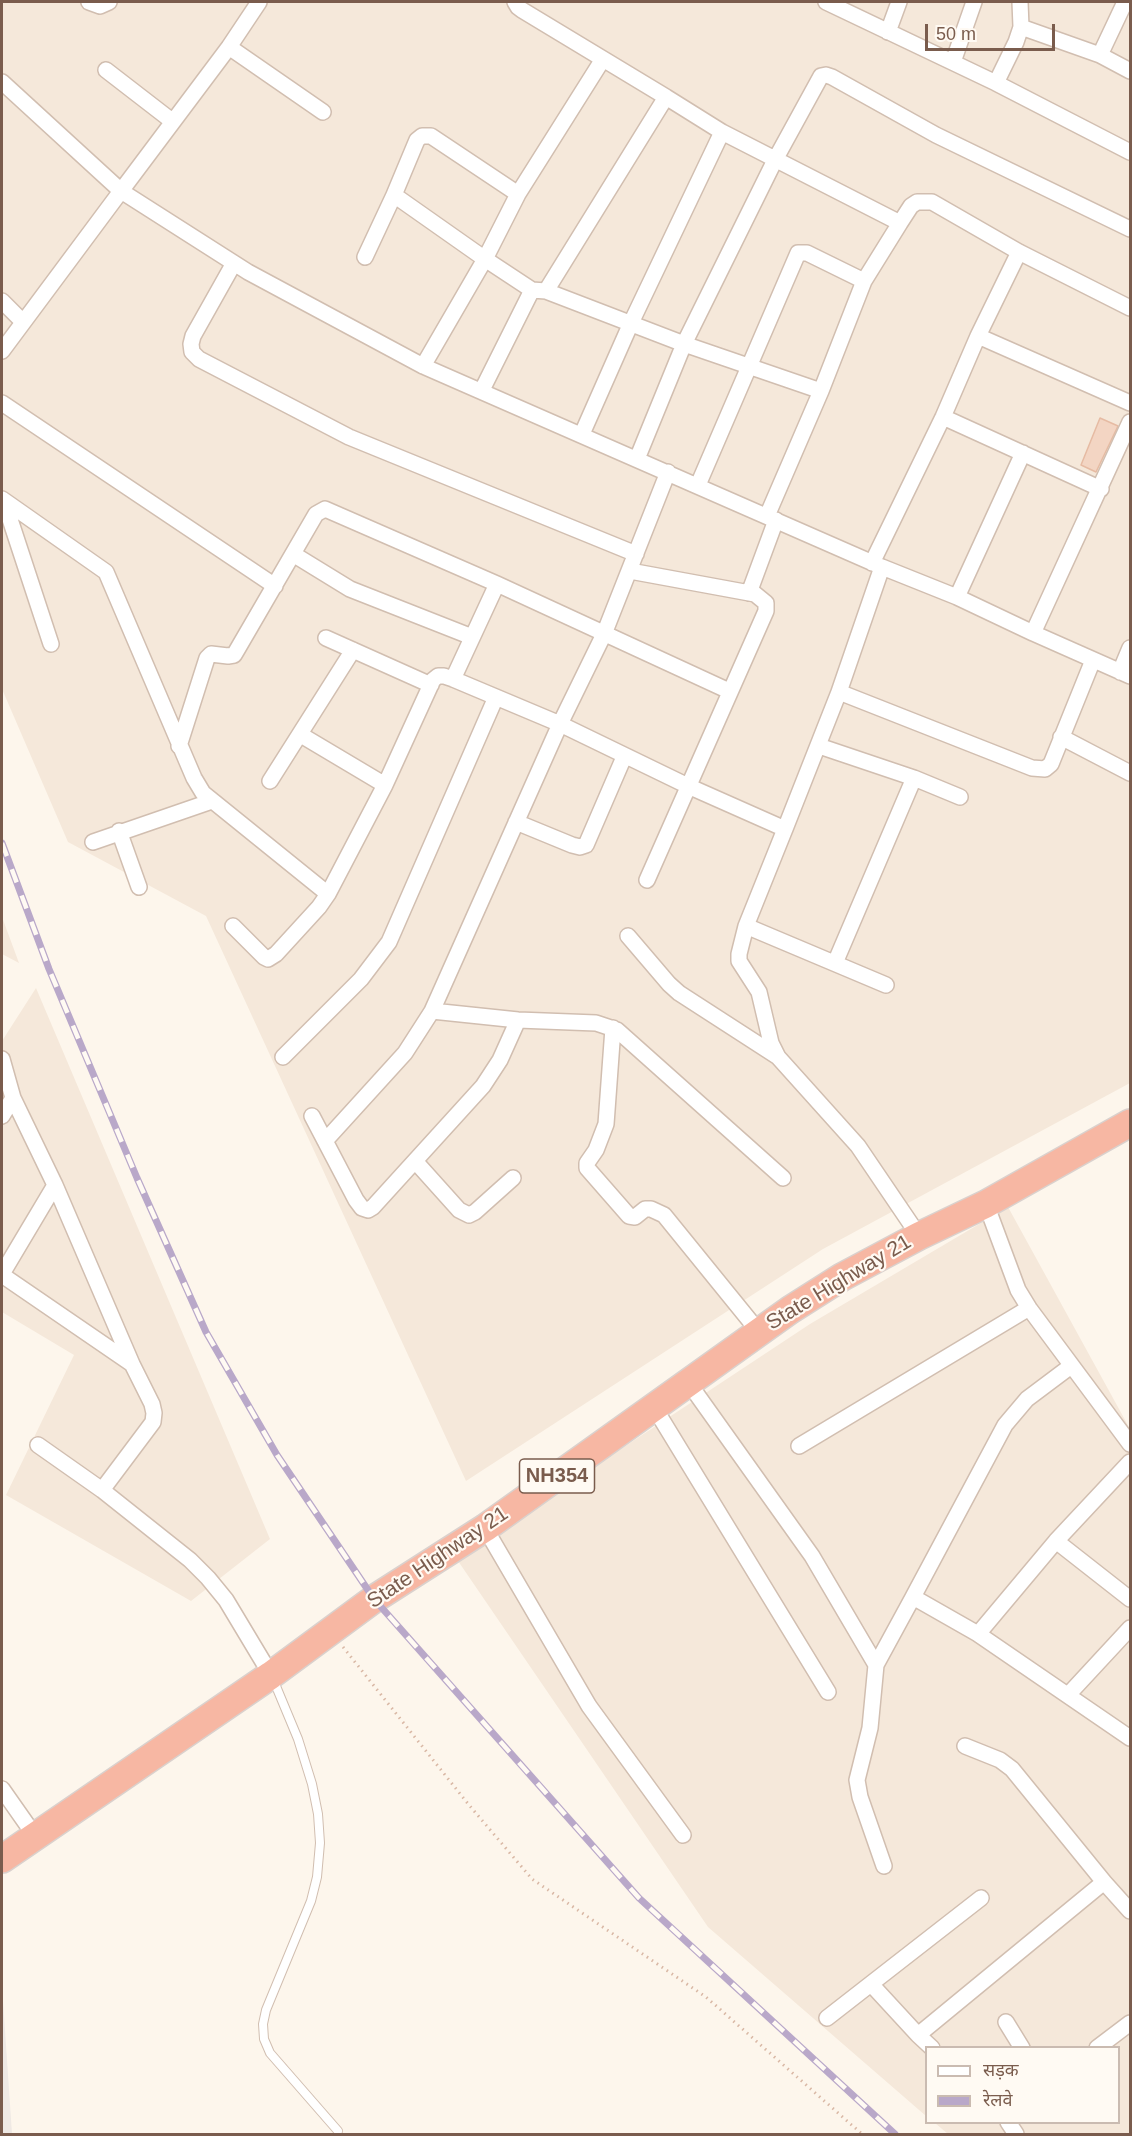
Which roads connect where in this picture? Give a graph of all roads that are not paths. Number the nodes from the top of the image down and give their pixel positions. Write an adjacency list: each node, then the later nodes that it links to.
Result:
1 (89, 2): 2 (street)
2 (109, 2)
3 (260, 2): 12 (street)
4 (515, 2): 14 (street)
5 (826, 2): 11 (street)
6 (899, 2): 11 (street)
7 (974, 2): 15 (street)
8 (1020, 2): 10 (street)
9 (1125, 2): 13 (street)
10 (1021, 27): 13 (street); 19 (street)
11 (888, 32): 15 (street)
12 (229, 47): 21 (street); 22 (street)
13 (1100, 55): 17 (street)
14 (603, 59): 20 (street); 27 (street)
15 (953, 62): 19 (street)
16 (106, 70): 22 (street)
17 (1131, 71)
18 (2, 82): 26 (street)
19 (996, 82): 24 (street)
20 (666, 98): 23 (street); 36 (street)
21 (323, 112)
22 (172, 121): 26 (street)
23 (722, 132): 25 (street); 40 (street)
24 (1131, 152)
25 (775, 160): 29 (street); 30 (street); 42 (street)
26 (121, 191): 34 (street); 39 (street)
27 (519, 194): 28 (street); 33 (street)
28 (394, 195): 32 (street); 33 (street)
29 (900, 223): 31 (street); 35 (street)
30 (1131, 229)
31 (1019, 252): 38 (street); 41 (street)
32 (365, 257)
33 (485, 259): 36 (street); 45 (street)
34 (234, 263): 45 (street); 61 (street)
35 (864, 281): 44 (street); 47 (street)
36 (539, 290): 40 (street); 46 (street)
37 (2, 301): 39 (street)
38 (1131, 308)
39 (23, 322): 43 (street)
40 (631, 323): 42 (street); 52 (street)
41 (978, 336): 49 (street); 50 (street)
42 (684, 344): 44 (street); 54 (street)
43 (2, 351)
44 (748, 365): 47 (street); 56 (street)
45 (423, 366): 46 (street)
46 (482, 390): 52 (street)
47 (821, 391): 59 (street)
48 (2, 403): 65 (street)
49 (1131, 403)
50 (943, 417): 53 (street); 62 (street)
51 (1131, 422): 57 (street)
52 (582, 434): 54 (street)
53 (1023, 453): 57 (street); 67 (street)
54 (637, 459): 55 (street)
55 (668, 472): 56 (street); 61 (street)
56 (698, 485): 59 (street)
57 (1101, 489): 68 (street)
58 (3, 500): 72 (street); 85 (street)
59 (772, 518): 62 (street); 66 (street)
60 (293, 554): 64 (street); 65 (street); 70 (street)
61 (636, 554): 63 (street)
62 (877, 565): 67 (street); 80 (street)
63 (630, 571): 66 (street); 69 (street)
64 (497, 584): 69 (street); 70 (street)
65 (275, 586): 85 (street)
66 (748, 593): 79 (street)
67 (957, 597): 68 (street)
68 (1033, 633): 75 (street)
69 (604, 634): 79 (street); 82 (street)
70 (472, 637): 77 (street)
71 (326, 638): 74 (street)
72 (51, 644)
73 (1131, 648): 76 (street)
74 (353, 650): 78 (street); 83 (street)
75 (1093, 660): 76 (street); 84 (street)
76 (1125, 674)
77 (453, 679): 78 (street); 81 (street)
78 (431, 685): 91 (street)
79 (729, 691): 92 (street)
80 (838, 692): 84 (street); 86 (street)
81 (496, 697): 82 (street); 110 (street)
82 (560, 724): 87 (street); 95 (street)
83 (301, 735): 90 (street); 91 (street)
84 (1061, 737): 88 (street)
85 (179, 746): 94 (street)
86 (819, 746): 89 (street); 96 (street)
87 (624, 756): 92 (street); 95 (street)
88 (1131, 773)
89 (914, 778): 93 (street); 105 (street)
90 (270, 781)
91 (385, 785): 101 (street)
92 (688, 786): 96 (street); 99 (street)
93 (960, 797)
94 (212, 801): 97 (street); 101 (street)
95 (516, 822): 107 (street)
96 (785, 829): 103 (street)
97 (119, 831): 98 (street); 100 (street)
98 (93, 842)
99 (647, 880)
100 (139, 887)
101 (328, 894): 102 (street)
102 (233, 926)
103 (746, 926): 105 (street); 111 (street)
104 (628, 936): 111 (street)
105 (835, 963): 106 (street)
106 (886, 985)
107 (432, 1011): 108 (street); 117 (street)
108 (519, 1020): 109 (street); 118 (street)
109 (613, 1028): 120 (street); 126 (street)
110 (283, 1057)
111 (778, 1057): 123 (street)
112 (2, 1059): 113 (street)
113 (14, 1098): 114 (street); 121 (street)
114 (2, 1116)
115 (312, 1116): 117 (street)
116 (1131, 1123): 122 (highway, State Highway 21 / NH354)
117 (325, 1142): 118 (street)
118 (415, 1161): 119 (street)
119 (513, 1178)
120 (783, 1178)
121 (55, 1185): 124 (street); 127 (street)
122 (986, 1204): 123 (highway, State Highway 21 / NH354); 125 (street)
123 (919, 1236): 126 (highway, State Highway 21 / NH354)
124 (2, 1274): 127 (street)
125 (1029, 1308): 128 (street); 133 (street)
126 (759, 1332): 129 (highway, State Highway 21 / NH354)
127 (132, 1364): 135 (street)
128 (1071, 1366): 131 (street); 138 (street)
129 (688, 1382): 130 (highway, State Highway 21 / NH354); 142 (street)
130 (654, 1407): 136 (highway, State Highway 21 / NH354); 144 (street)
131 (1131, 1444)
132 (38, 1445): 135 (street)
133 (799, 1446)
134 (1131, 1462): 137 (street)
135 (102, 1490): 143 (street)
136 (485, 1528): 143 (highway, State Highway 21 / NH354); 149 (street)
137 (1056, 1541): 139 (street); 141 (street)
138 (913, 1597): 141 (street); 142 (street)
139 (1131, 1599)
140 (1131, 1628): 145 (street)
141 (978, 1634): 145 (street)
142 (876, 1665): 152 (street)
143 (271, 1675): 150 (highway, State Highway 21 / NH354); 165 (lane)
144 (828, 1692)
145 (1068, 1695): 146 (street)
146 (1131, 1738)
147 (965, 1746): 153 (street)
148 (2, 1790): 150 (street)
149 (683, 1835)
150 (35, 1836): 151 (highway, State Highway 21 / NH354)
151 (2, 1859)
152 (884, 1866)
153 (1104, 1882): 154 (street); 161 (street)
154 (1125, 1893): 156 (street)
155 (981, 1898): 157 (street)
156 (1131, 1911)
157 (871, 1984): 158 (street); 161 (street)
158 (827, 2018)
159 (1006, 2022): 163 (street)
160 (1130, 2025): 164 (street)
161 (918, 2035): 162 (street)
162 (930, 2046)
163 (1021, 2046)
164 (1099, 2046)
165 (338, 2131)

